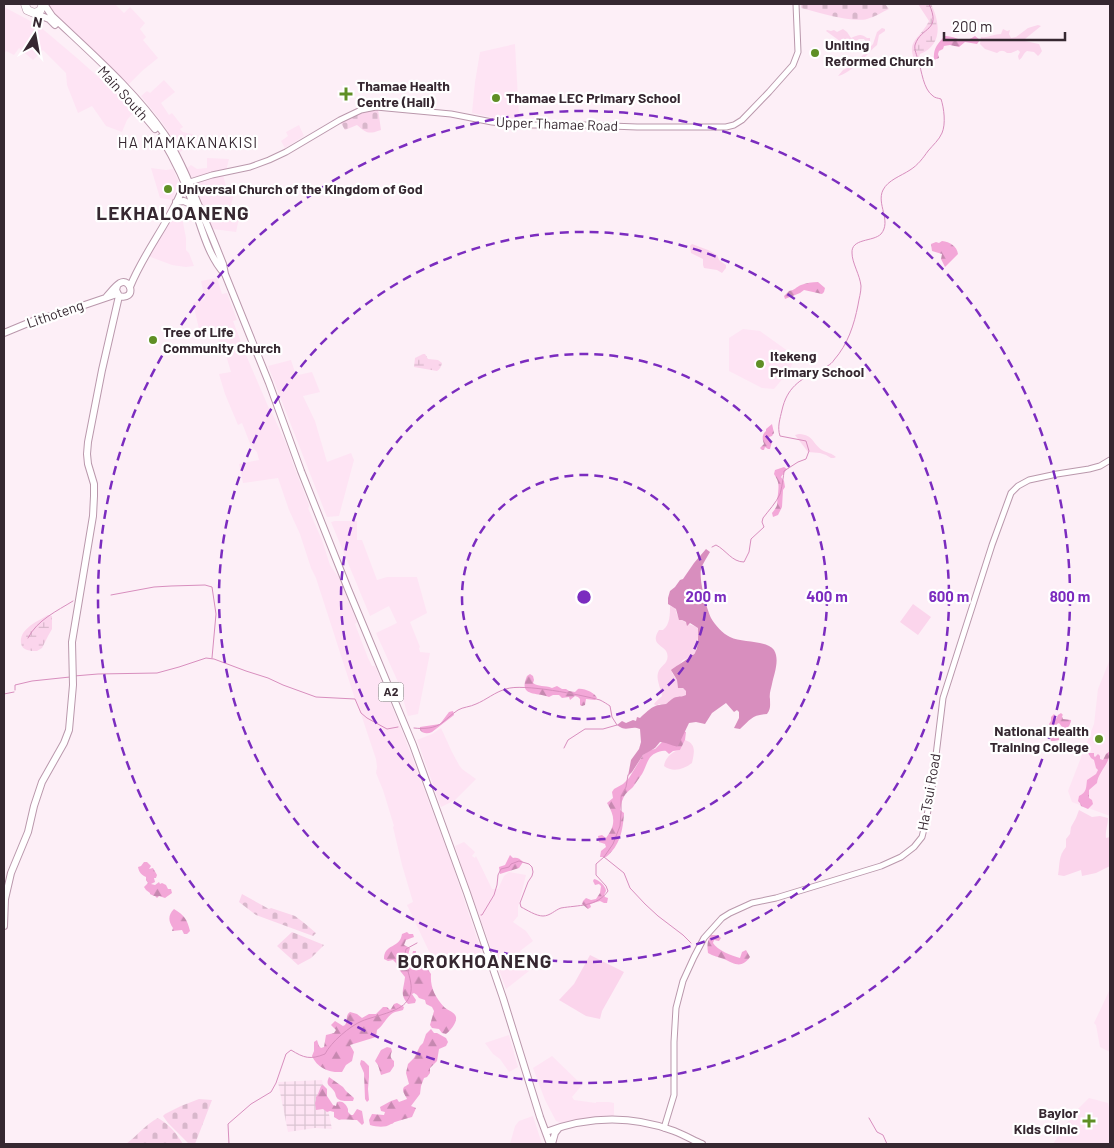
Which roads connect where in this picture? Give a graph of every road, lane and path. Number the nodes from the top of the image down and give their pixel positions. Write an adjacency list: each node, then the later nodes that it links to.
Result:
1 (25, 4): 4 (highway, Main South / A2)
2 (44, 4): 4 (highway, Main South / A2); 5 (main road, Main South / A2)
3 (796, 4): 5 (street, Upper Thamae Road)
4 (34, 13): 5 (main road, Main South / A2)
5 (188, 184): 6 (main road); 7 (main road, Main South / A2); 9 (main road, Main South / A2)
6 (176, 202): 7 (main road); 8 (main road)
7 (194, 206): 9 (main road, Main South / A2)
8 (136, 273): 10 (main road); 11 (main road)
9 (225, 274): 19 (main road, A2)
10 (120, 284): 11 (main road); 12 (main road); 13 (main road)
11 (130, 287): 12 (main road)
12 (121, 295): 13 (main road, Lithoteng); 14 (main road)
13 (104, 298): 14 (main road); 15 (main road, Lithoteng)
14 (117, 309): 17 (main road)
15 (4, 332)
16 (1110, 460): 18 (street, Ha Tsui Road)
17 (4, 926)
18 (667, 1118): 20 (street); 22 (street, Ha Tsui Road)
19 (542, 1122): 21 (main road); 23 (main road, A2)
20 (652, 1125): 21 (main road); 22 (main road)
21 (560, 1127): 23 (main road); 24 (main road)
22 (664, 1128): 25 (main road)
23 (546, 1132): 24 (main road, A2)
24 (551, 1144)
25 (702, 1144)

